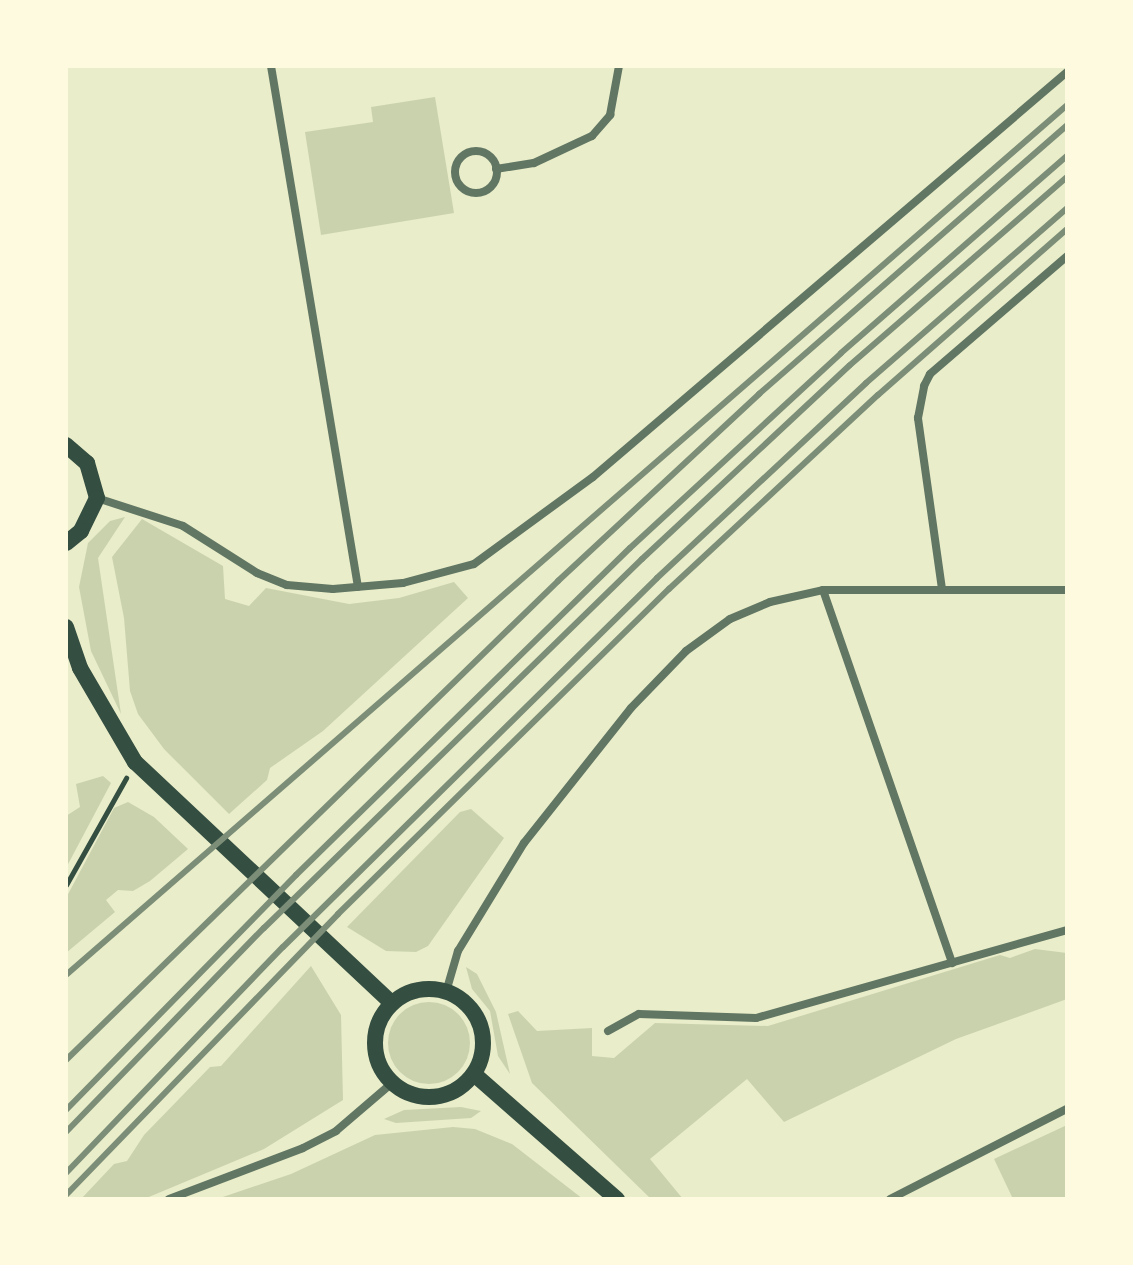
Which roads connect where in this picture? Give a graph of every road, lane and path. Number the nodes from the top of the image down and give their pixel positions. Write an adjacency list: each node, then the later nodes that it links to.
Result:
1 (271, 66): 9 (street)
2 (619, 66): 4 (street)
3 (1067, 72): 9 (street)
4 (496, 169): 4 (street)
5 (1067, 256): 10 (street)
6 (66, 445): 7 (main road)
7 (97, 498): 8 (main road); 9 (street)
8 (66, 543)
9 (358, 587)
10 (942, 589): 11 (street); 12 (street)
11 (823, 590): 17 (street); 18 (street)
12 (1067, 590)
13 (66, 627): 14 (main road)
14 (135, 762): 15 (path); 19 (main road)
15 (66, 885)
16 (1067, 930): 17 (street)
17 (952, 963): 20 (street)
18 (446, 992): 19 (main road); 21 (main road)
19 (392, 1003): 22 (main road)
20 (608, 1031)
21 (474, 1074): 22 (main road); 25 (main road)
22 (392, 1083): 24 (street)
23 (1067, 1109): 26 (street)
24 (169, 1199)
25 (617, 1199)
26 (890, 1199)

